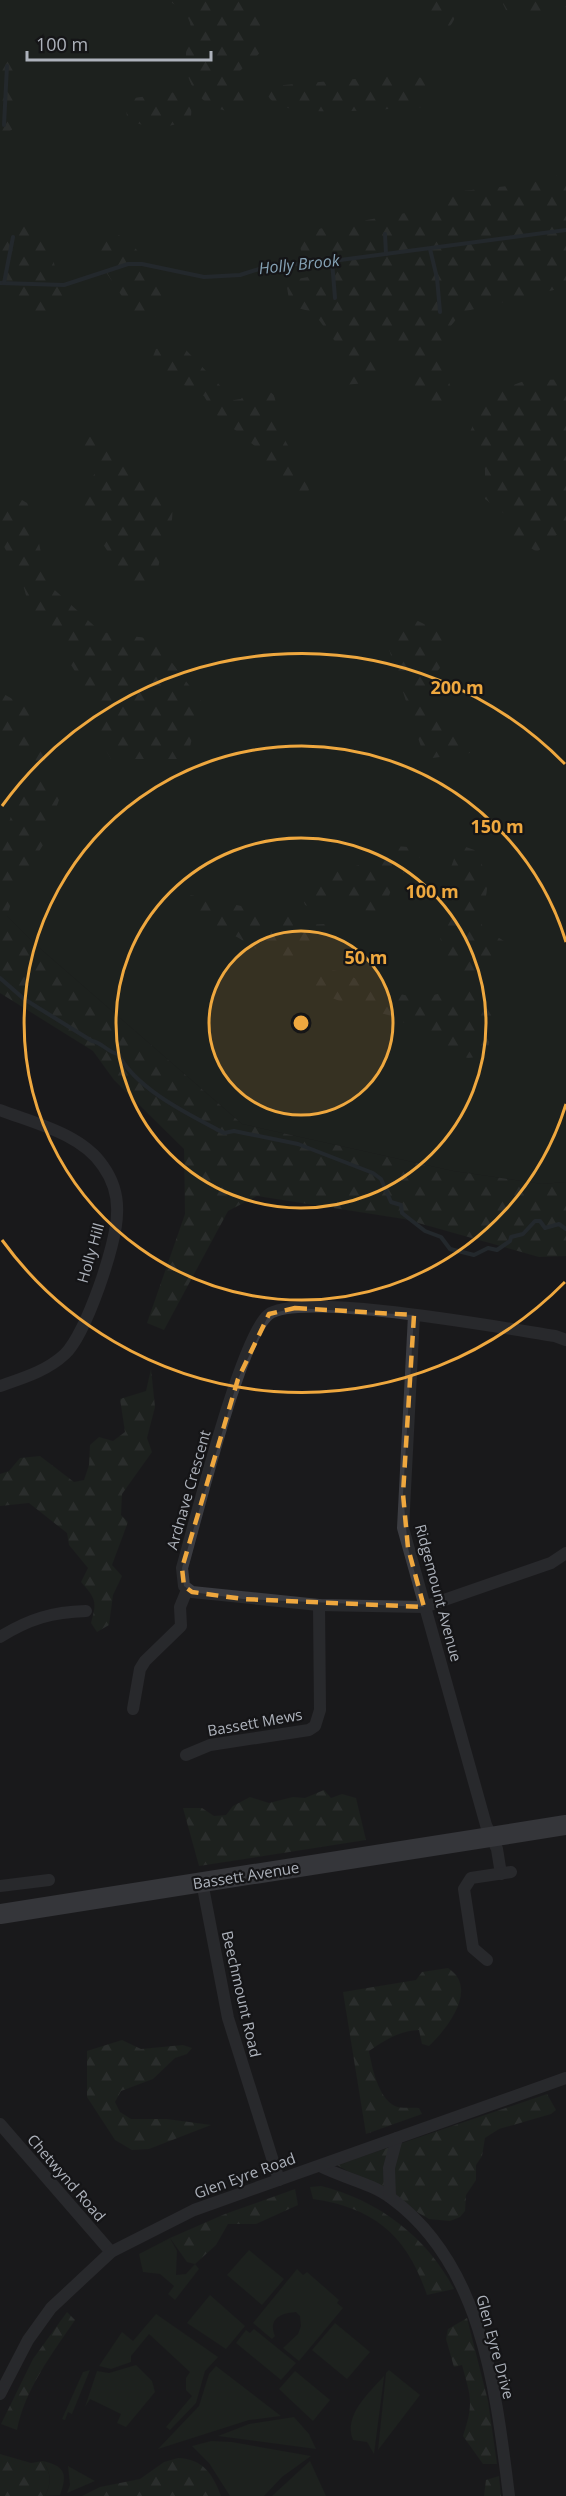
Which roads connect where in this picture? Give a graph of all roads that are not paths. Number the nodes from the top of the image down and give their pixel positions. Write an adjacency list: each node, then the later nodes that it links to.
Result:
1 (0, 1110): 4 (street, Holly Hill)
2 (414, 1315): 3 (street, Ardnave Crescent); 6 (street, Ardnave Crescent); 8 (street, Ridgemount Avenue)
3 (566, 1340)
4 (0, 1386)
5 (566, 1553): 8 (street)
6 (187, 1590): 7 (street); 11 (street, Ardnave Crescent)
7 (319, 1605): 8 (street); 12 (street, Bassett Mews)
8 (424, 1607): 14 (street, Ridgemount Avenue)
9 (86, 1611): 10 (street)
10 (0, 1637)
11 (133, 1709)
12 (186, 1755)
13 (566, 1825): 14 (main road, Bassett Avenue)
14 (492, 1837): 16 (main road, Bassett Avenue); 19 (street)
15 (49, 1880): 17 (street)
16 (202, 1882): 18 (main road, Bassett Avenue); 24 (street, Beechmount Road)
17 (0, 1886)
18 (0, 1914)
19 (487, 1960)
20 (566, 2079): 22 (street, Glen Eyre Road)
21 (0, 2124): 26 (street, Chetwynd Road)
22 (397, 2138): 23 (street, Glen Eyre Road); 25 (street)
23 (320, 2166): 24 (street, Glen Eyre Road); 25 (street, Glen Eyre Drive)
24 (279, 2180): 26 (street, Glen Eyre Road)
25 (390, 2197): 28 (street, Glen Eyre Drive)
26 (111, 2252): 27 (street, Glen Eyre Road)
27 (0, 2394)
28 (509, 2496)

